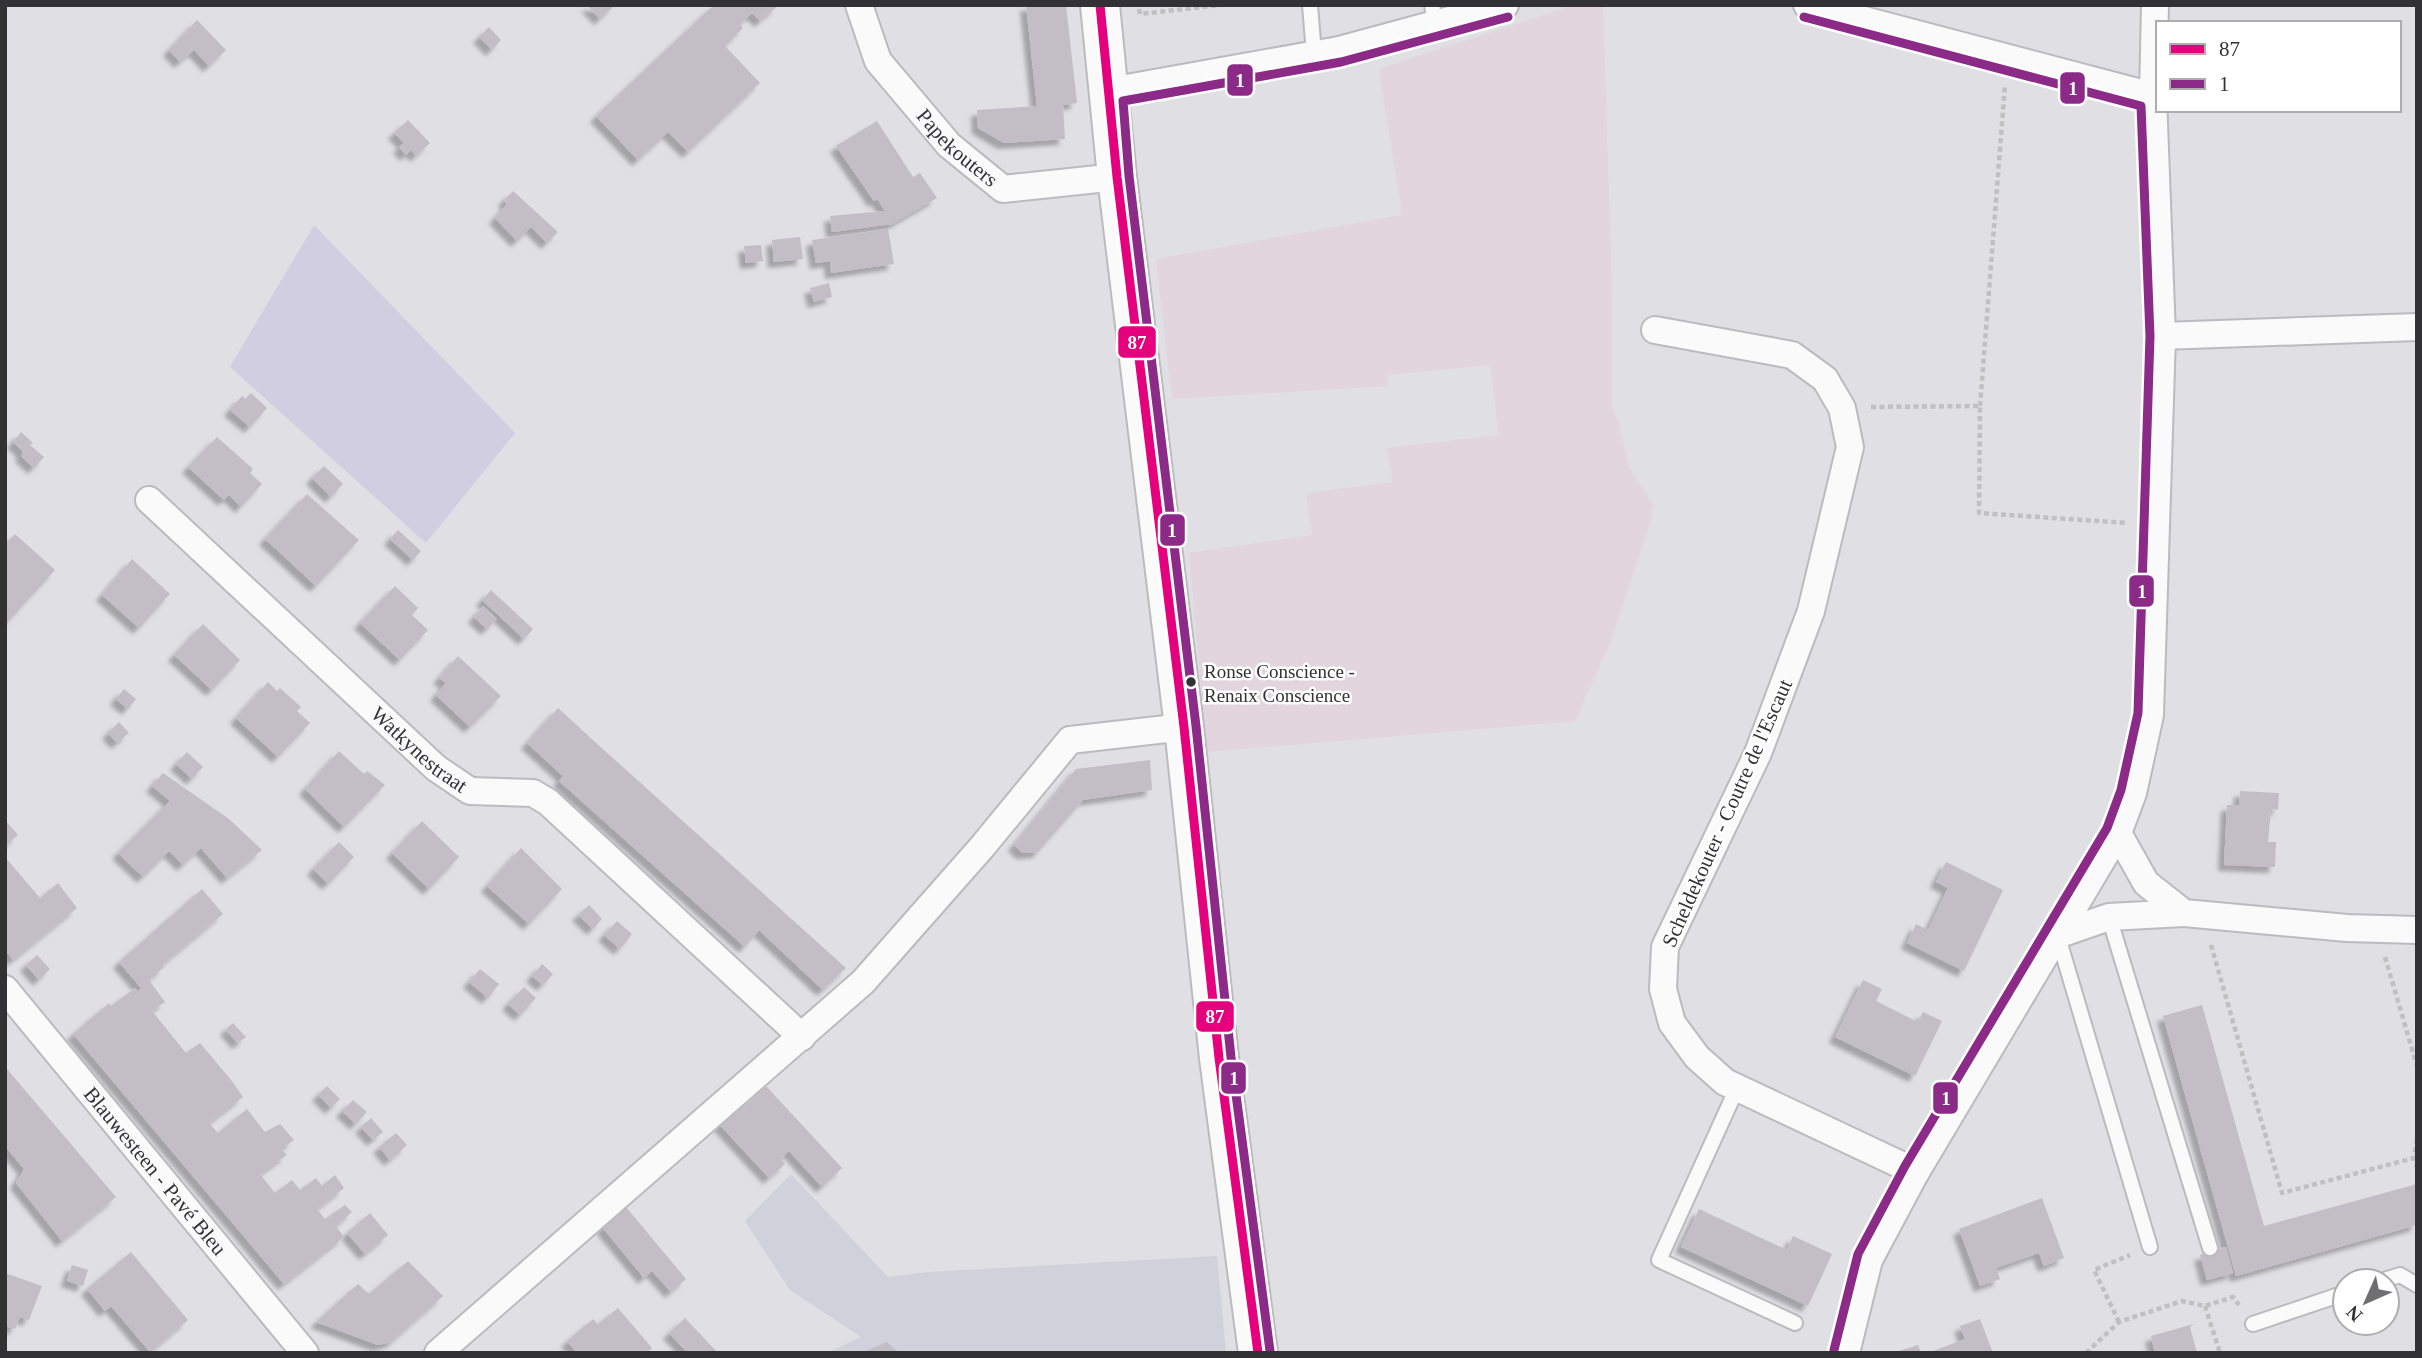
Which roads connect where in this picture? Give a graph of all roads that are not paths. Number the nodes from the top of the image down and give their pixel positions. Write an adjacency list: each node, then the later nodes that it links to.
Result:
1 (859, 5): 11 (street, Papekouters)
2 (1100, 5): 9 (main road)
3 (1310, 5): 8 (lane)
4 (1504, 5): 7 (street)
5 (1807, 5): 10 (street)
6 (2155, 5): 10 (street)
7 (1433, 15): 8 (street)
8 (1314, 54): 9 (street)
9 (1110, 91): 11 (main road)
10 (2153, 96): 14 (street)
11 (1117, 177): 16 (main road)
12 (2417, 327): 14 (street)
13 (1655, 330): 24 (street, Scheldekouter - Coutre de l'Escaut)
14 (2162, 336): 17 (street)
15 (149, 500): 23 (street, Watkynestraat)
16 (1184, 727): 23 (street); 35 (main road)
17 (2118, 833): 18 (street); 21 (street)
18 (2193, 914): 19 (street); 20 (street)
19 (2109, 917): 21 (street); 27 (lane)
20 (2417, 930)
21 (2057, 935): 25 (street); 26 (lane)
22 (5, 989): 33 (street, Blauwesteen - Pavé Bleu)
23 (802, 1037): 34 (street)
24 (1737, 1088): 25 (street, Scheldekouter - Coutre de l'Escaut); 31 (lane)
25 (1916, 1172): 36 (street)
26 (2150, 1247)
27 (2210, 1248)
28 (2401, 1276): 29 (lane)
29 (2417, 1285)
30 (2331, 1298): 32 (lane)
31 (1795, 1323)
32 (2253, 1324)
33 (305, 1353)
34 (438, 1353)
35 (1258, 1353)
36 (1846, 1353)

